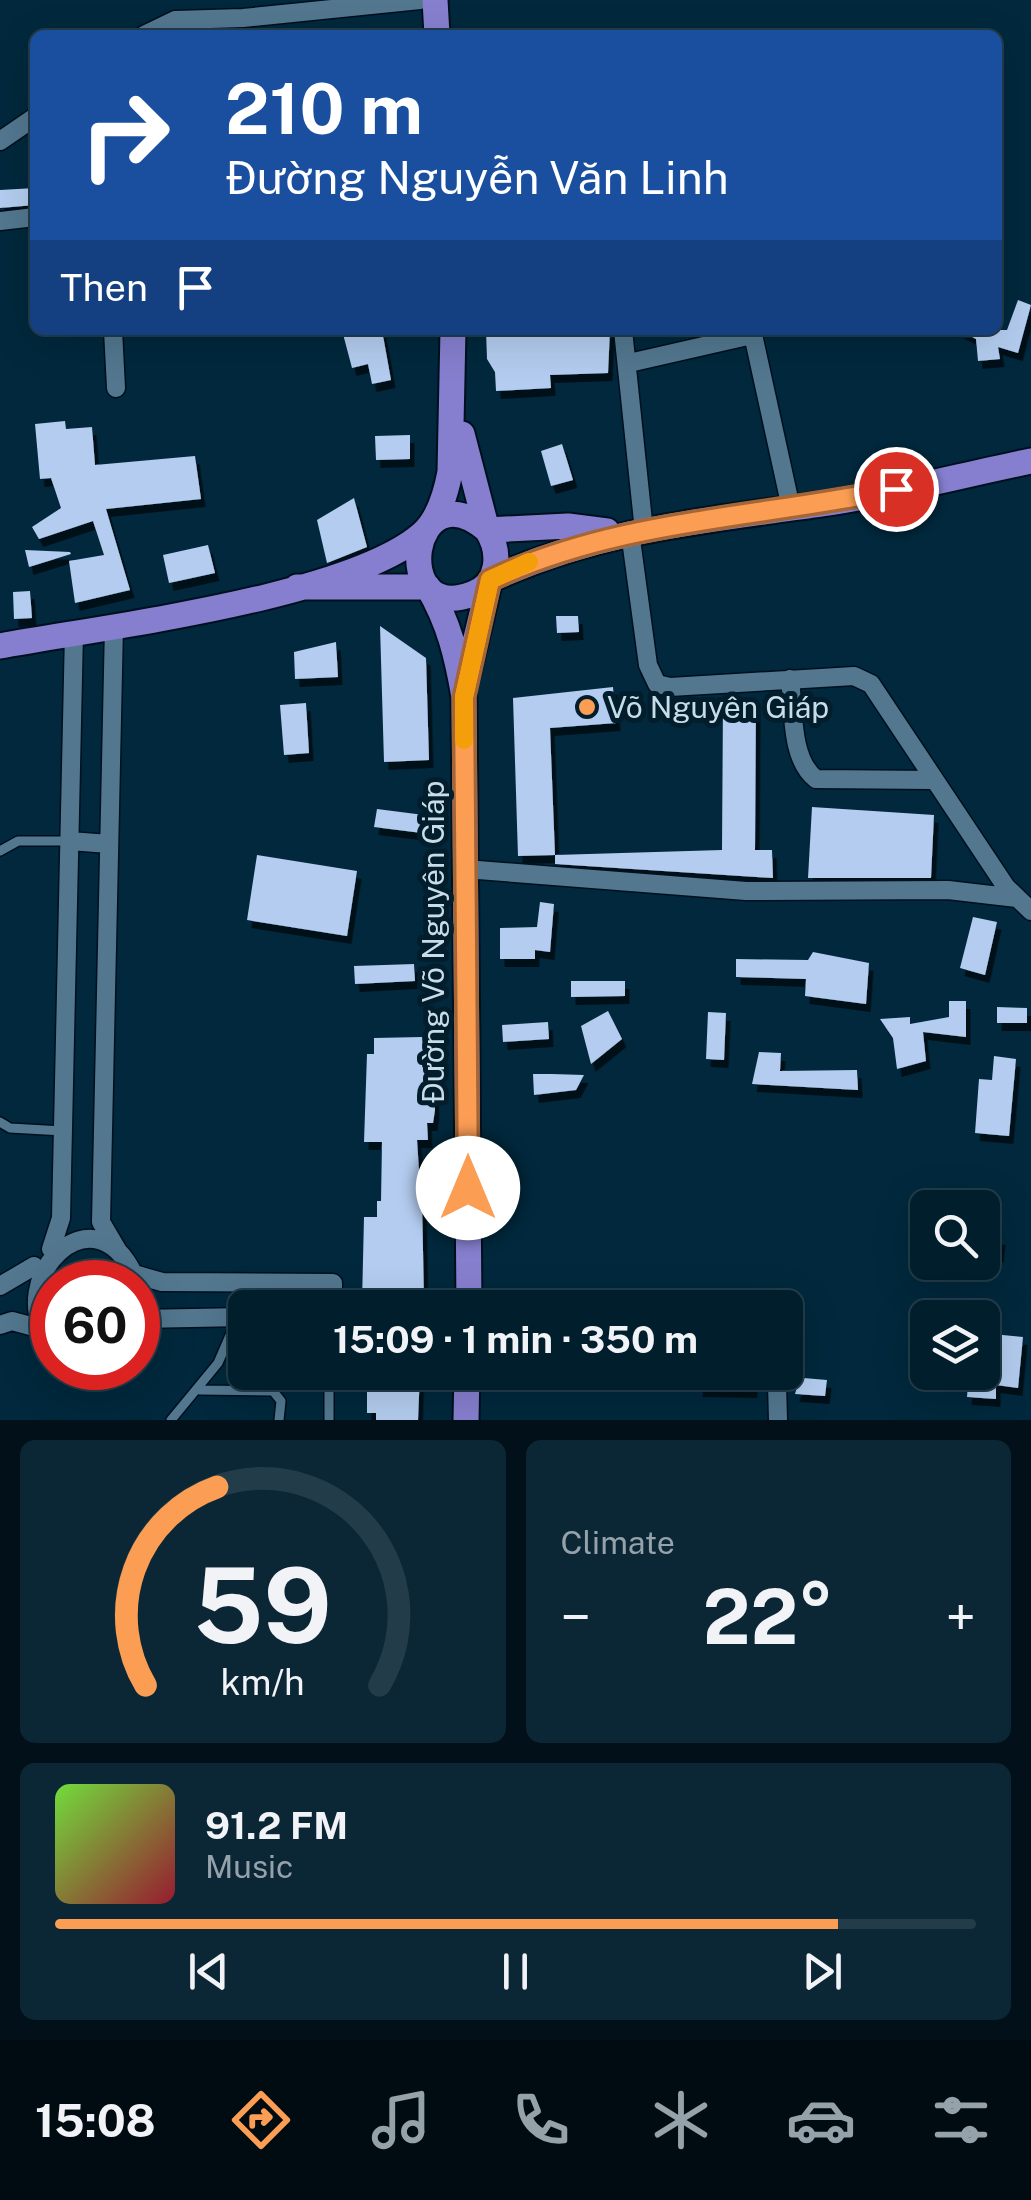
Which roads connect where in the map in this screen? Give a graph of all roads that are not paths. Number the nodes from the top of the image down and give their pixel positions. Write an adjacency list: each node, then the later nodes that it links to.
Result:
1 (420, 0): 3 (street)
2 (434, 0): 5 (main road)
3 (244, 26): 4 (street)
4 (154, 30)
5 (436, 30)
6 (30, 120): 7 (street)
7 (0, 141)
8 (30, 218): 9 (street)
9 (0, 221)
10 (113, 335): 16 (street)
11 (453, 335): 17 (main road)
12 (624, 335): 15 (street)
13 (744, 335): 15 (street)
14 (752, 335): 19 (street)
15 (628, 363): 22 (street)
16 (116, 388)
17 (454, 395): 20 (main road); 21 (main road)
18 (1031, 461): 19 (main road)
19 (791, 508): 22 (main road)
20 (487, 530): 21 (main road); 22 (main road); 23 (main road)
21 (424, 532): 24 (main road); 25 (main road)
22 (632, 532): 23 (main road); 29 (street)
23 (490, 580): 25 (main road); 30 (main road, Đường Võ Nguyên Giáp)
24 (297, 587): 25 (main road); 26 (main road)
25 (428, 587): 30 (main road, Đường Võ Nguyên Giáp)
26 (114, 626): 27 (main road); 33 (street)
27 (74, 632): 28 (main road); 32 (street)
28 (0, 646)
29 (790, 680): 31 (street); 31 (street)
30 (464, 697): 35 (main road, Đường Võ Nguyên Giáp)
31 (933, 780): 36 (street)
32 (70, 841): 33 (street); 34 (lane); 38 (street)
33 (109, 844): 40 (street)
34 (0, 851)
35 (465, 869): 36 (street); 47 (main road, Đường Võ Nguyên Giáp)
36 (1024, 904)
37 (0, 1122): 38 (lane)
38 (63, 1130): 39 (street)
39 (51, 1249): 40 (street); 41 (street)
40 (118, 1251): 42 (street)
41 (40, 1260)
42 (123, 1260)
43 (30, 1268): 45 (street)
44 (160, 1282): 46 (street)
45 (0, 1286)
46 (333, 1290)
47 (469, 1290)
48 (228, 1317): 49 (street)
49 (160, 1319)
50 (0, 1325): 51 (street)
51 (30, 1329)
52 (228, 1344): 53 (lane)
53 (200, 1390): 57 (lane); 58 (lane)
54 (329, 1390): 59 (lane)
55 (467, 1390): 60 (main road)
56 (778, 1390): 61 (street)
57 (171, 1420)
58 (279, 1420)
59 (328, 1420)
60 (466, 1420)
61 (778, 1420)

